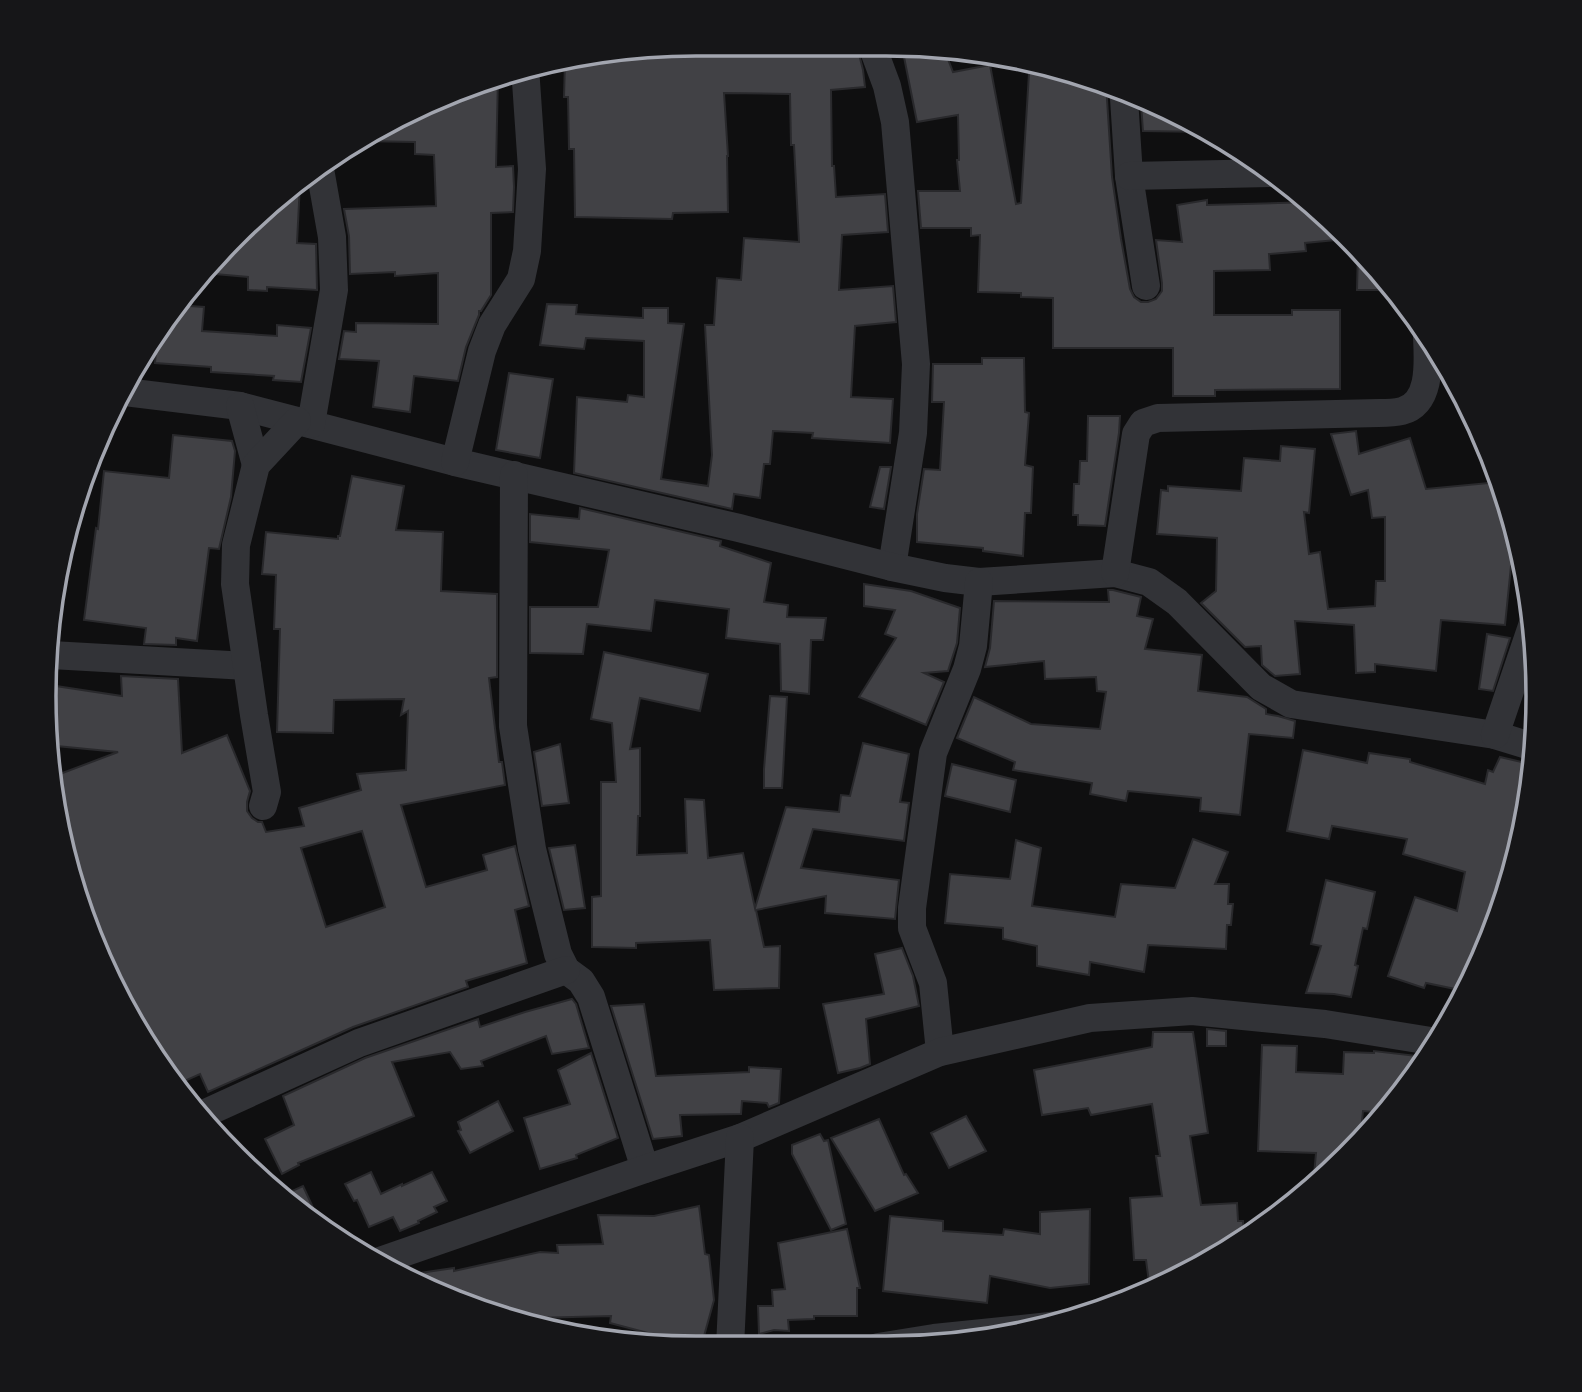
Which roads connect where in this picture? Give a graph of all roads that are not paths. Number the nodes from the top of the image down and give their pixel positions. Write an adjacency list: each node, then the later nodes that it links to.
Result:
1 (876, 56): 15 (street)
2 (526, 79): 12 (street)
3 (1124, 102): 5 (street)
4 (1255, 173): 5 (street)
5 (1129, 176): 7 (street)
6 (321, 177): 11 (street)
7 (1146, 286)
8 (1428, 356): 16 (street)
9 (133, 393): 10 (street)
10 (240, 406): 11 (street); 13 (street)
11 (304, 423): 12 (street); 13 (street)
12 (455, 462): 14 (street)
13 (257, 466): 20 (street)
14 (514, 475): 15 (street); 24 (street)
15 (892, 566): 17 (street)
16 (1115, 573): 17 (street); 21 (street)
17 (979, 582): 26 (street)
18 (1524, 648): 21 (street)
19 (57, 655): 20 (street)
20 (247, 666): 23 (street)
21 (1495, 735): 22 (street)
22 (1524, 744)
23 (263, 806)
24 (566, 970): 27 (street); 29 (street)
25 (1425, 1040): 26 (street)
26 (940, 1052): 28 (street)
27 (209, 1111)
28 (740, 1138): 29 (street); 31 (street)
29 (645, 1168): 30 (street)
30 (390, 1257)
31 (731, 1336)

